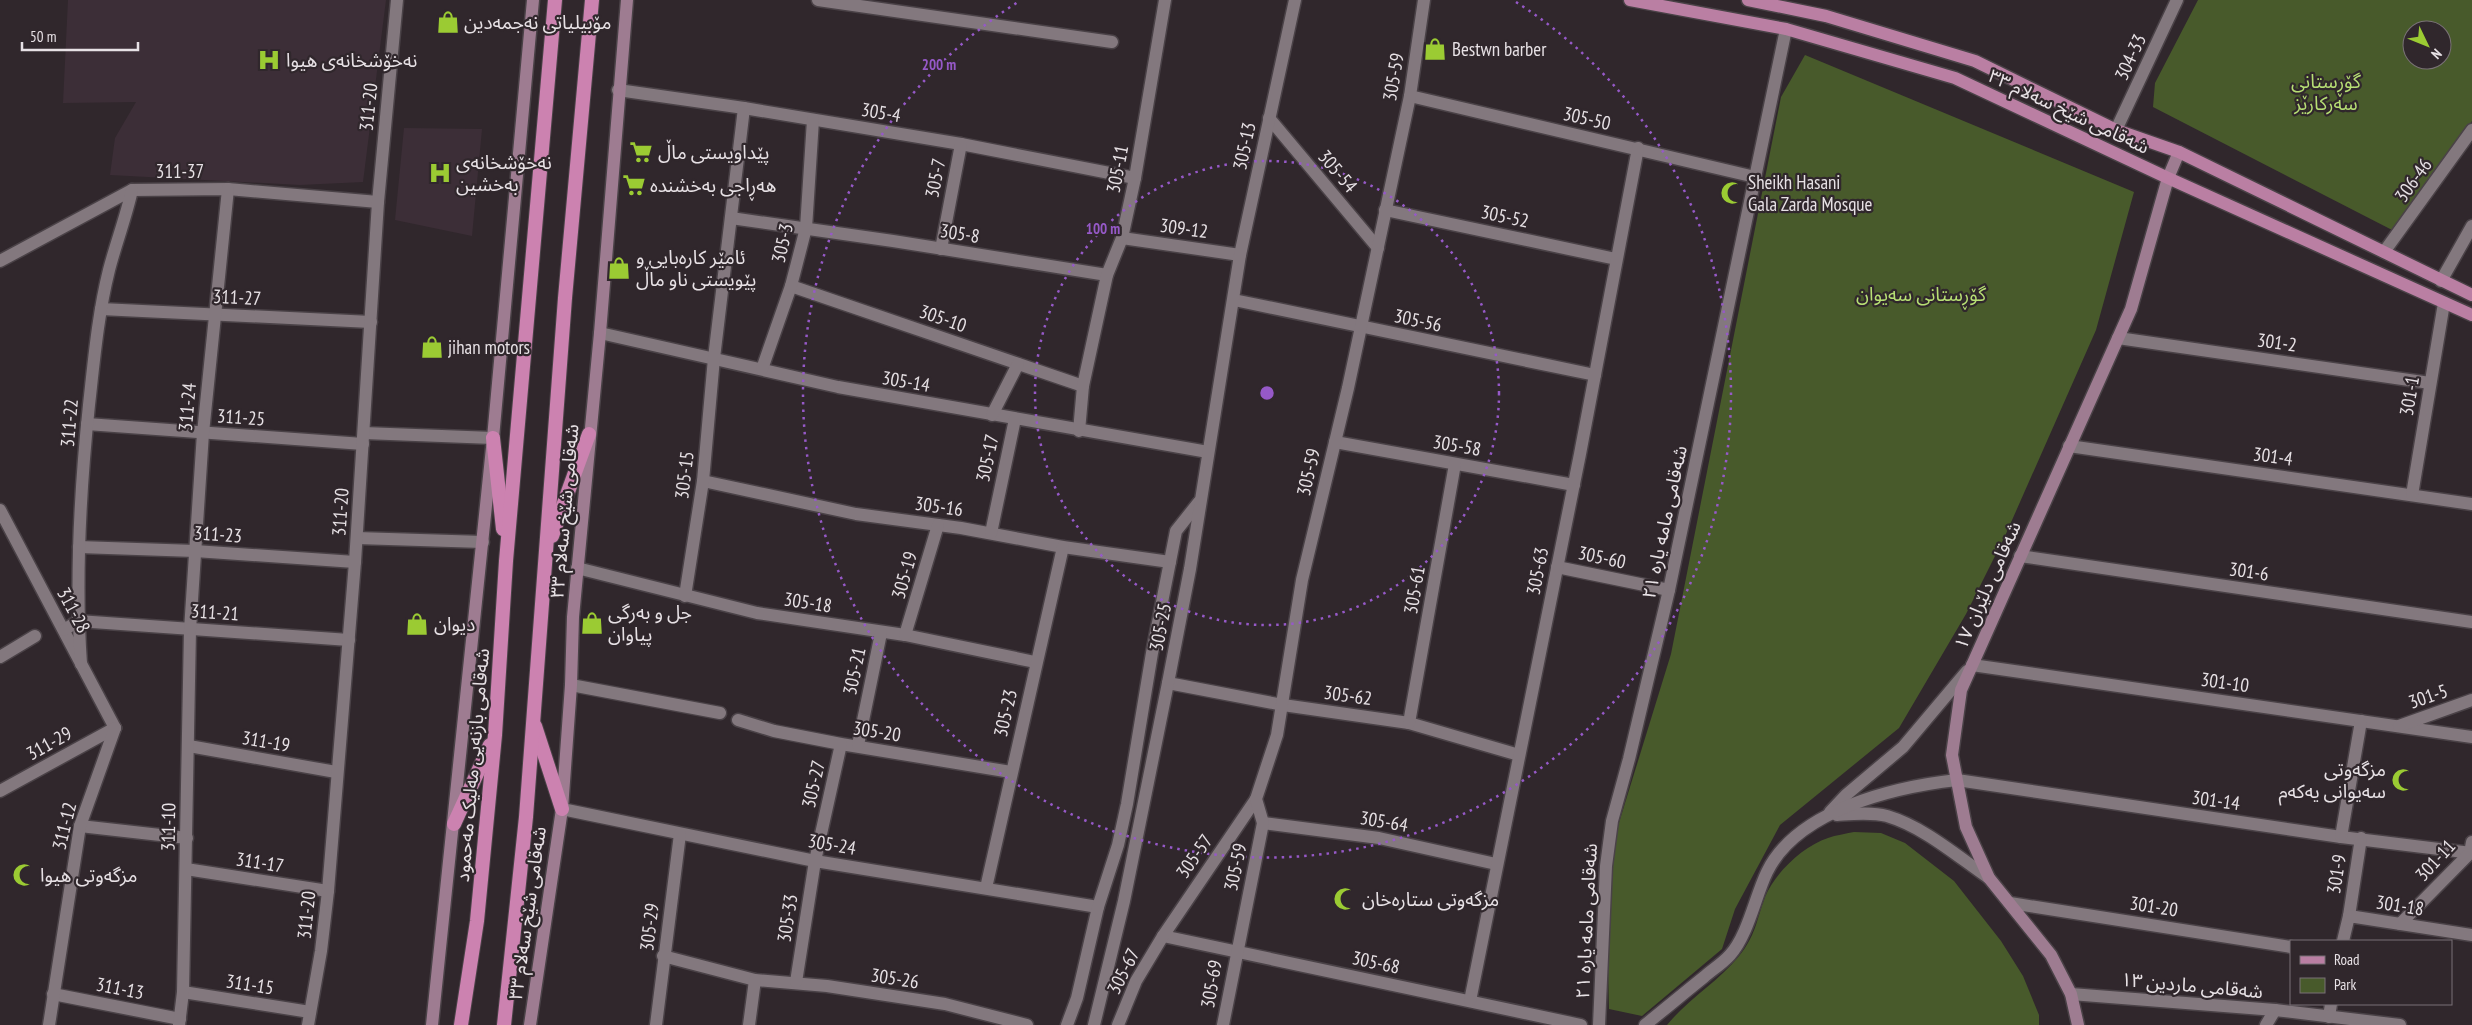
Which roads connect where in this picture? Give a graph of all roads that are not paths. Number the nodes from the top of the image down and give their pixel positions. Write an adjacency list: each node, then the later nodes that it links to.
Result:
1 (397, 0): 30 (street, 311-20)
2 (532, 0): 67 (main road)
3 (555, 0): 89 (highway, شەقامی بازنەیی مەلیک مەحمود)
4 (592, 0): 87 (highway)
5 (627, 0): 15 (main road, شەقامی شێخ سەلام ٣٣)
6 (818, 0): 14 (street)
7 (1164, 0): 26 (street, 305-11)
8 (1295, 0): 18 (street, 305-13)
9 (1424, 0): 16 (street, 305-59)
10 (1630, 0): 13 (main road, شەقامی شێخ سەلام ٣٣)
11 (1748, 0): 20 (main road, شەقامی شێخ سەلام ٣٣)
12 (2177, 0): 20 (street, 304-33)
13 (1786, 28): 25 (street, شەقامی مامە یارە ٢١); 27 (main road, شەقامی شێخ سەلام ٣٣)
14 (1112, 42)
15 (618, 90): 17 (street, 305-4); 53 (main road, شەقامی شێخ سەلام ٣٣)
16 (1410, 96): 23 (street, 305-50); 31 (street, 305-59)
17 (744, 108): 19 (street, 305-4); 32 (street, 305-15)
18 (1269, 118): 36 (street, 305-54); 39 (street, 305-13)
19 (813, 120): 22 (street, 305-4); 34 (street, 305-3)
20 (2116, 130): 24 (main road, شەقامی شێخ سەلام ٣٣)
21 (2472, 130): 38 (street, 306-46)
22 (961, 144): 26 (street, 305-4); 37 (street, 305-7)
23 (1638, 148): 25 (street, 305-50); 40 (street, 305-63)
24 (2179, 152): 27 (main road, شەقامی دلێران ١٧); 38 (main road, شەقامی شێخ سەلام ٣٣)
25 (1755, 176): 94 (street, شەقامی مامە یارە ٢١)
26 (1135, 178): 35 (street, 305-11)
27 (2168, 178): 47 (main road, شەقامی شێخ سەلام ٣٣); 54 (main road, شەقامی دلێران ١٧)
28 (228, 189): 29 (street, 311-37); 30 (street, 311-37); 49 (street, 311-24)
29 (132, 190): 41 (street, 311-37); 48 (street, 311-22)
30 (378, 202): 51 (street, 311-20)
31 (1386, 210): 36 (street, 305-59); 40 (street, 305-52)
32 (732, 218): 34 (street, 305-8); 55 (street, 305-15)
33 (2472, 226): 43 (street)
34 (806, 228): 37 (street, 305-8); 44 (street, 305-3)
35 (1122, 238): 39 (street, 309-12); 42 (street, 305-11)
36 (1378, 248): 52 (street, 305-59)
37 (941, 249): 42 (street, 305-8)
38 (2384, 252): 43 (main road, شەقامی شێخ سەلام ٣٣)
39 (1240, 255): 46 (street, 305-13)
40 (1616, 259): 58 (street, 305-63)
41 (0, 261)
42 (1107, 275): 60 (street, 305-11)
43 (2441, 281): 45 (main road, شەقامی شێخ سەلام ٣٣)
44 (791, 286): 56 (street, 305-10); 57 (street, 305-3)
45 (2472, 295)
46 (1234, 300): 52 (street, 305-56); 71 (street, 305-25)
47 (2444, 303): 50 (main road, شەقامی شێخ سەلام ٣٣); 59 (street, 301-1)
48 (101, 309): 49 (street, 311-27); 63 (street, 311-22)
49 (214, 315): 51 (street, 311-27); 65 (street, 311-24)
50 (2472, 315)
51 (371, 322): 68 (street, 311-20)
52 (1360, 327): 58 (street, 305-56); 69 (street, 305-59)
53 (600, 334): 55 (street, 305-14); 66 (main road, شەقامی شێخ سەلام ٣٣)
54 (2118, 338): 59 (street, 301-2); 70 (main road, شەقامی دلێران ١٧)
55 (714, 358): 57 (street, 305-14); 73 (street, 305-15)
56 (1018, 364): 60 (street, 305-10); 61 (street)
57 (762, 369): 61 (street, 305-14)
58 (1595, 375): 74 (street, 305-63)
59 (2430, 383): 75 (street, 301-1)
60 (1084, 386): 64 (street, 305-11)
61 (992, 415): 62 (street, 305-14)
62 (1015, 419): 64 (street, 305-14); 81 (street, 305-17)
63 (87, 424): 65 (street, 311-25); 85 (street, 311-22)
64 (1079, 431): 71 (street, 305-14)
65 (203, 433): 68 (street, 311-25); 86 (street, 311-24)
66 (589, 434): 87 (highway); 93 (main road, شەقامی شێخ سەلام ٣٣)
67 (493, 438): 68 (street, 311-25); 83 (main road); 89 (highway)
68 (364, 439): 82 (street, 311-20)
69 (1335, 442): 72 (street, 305-58); 111 (street, 305-59)
70 (2069, 446): 75 (street, 301-4); 88 (main road, شەقامی دلێران ١٧)
71 (1208, 452): 76 (street, 305-25)
72 (1455, 464): 74 (street, 305-58); 116 (street, 305-61)
73 (703, 481): 79 (street, 305-16); 95 (street, 305-15)
74 (1574, 485): 92 (street, 305-63)
75 (2412, 495): 77 (street, 301-4)
76 (1201, 500): 91 (street); 108 (street, 305-25)
77 (2472, 504)
78 (0, 510): 80 (street, 311-28)
79 (938, 525): 81 (street, 305-16); 101 (street, 305-19)
80 (5, 530): 98 (street, 311-28)
81 (990, 533): 84 (street, 305-16)
82 (357, 538): 83 (street); 90 (street, 311-20)
83 (482, 542): 133 (main road)
84 (1062, 546): 91 (street, 305-16); 105 (street, 305-23)
85 (79, 547): 86 (street, 311-23); 96 (street, 311-22)
86 (195, 551): 90 (street, 311-23); 99 (street, 311-24)
87 (546, 553): 113 (highway)
88 (2020, 556): 97 (street, 301-6); 107 (main road, شەقامی دلێران ١٧)
89 (506, 561): 119 (highway, شەقامی بازنەیی مەلیک مەحمود)
90 (355, 562): 103 (street, 311-20)
91 (1170, 562): 147 (street)
92 (1557, 567): 94 (street, 305-60); 124 (street, 305-63)
93 (578, 568): 95 (street, 305-18); 109 (main road, شەقامی شێخ سەلام ٣٣)
94 (1669, 590): 181 (street, شەقامی مامە یارە ٢١)
95 (685, 596): 100 (street, 305-18)
96 (78, 621): 98 (street); 99 (street, 311-21); 106 (street, 311-22)
97 (2472, 622)
98 (64, 630): 106 (street, 311-28)
99 (190, 630): 103 (street, 311-21); 123 (street, 311-10)
100 (882, 633): 101 (street, 305-18); 122 (street, 305-21)
101 (906, 635): 105 (street, 305-18)
102 (36, 636): 104 (street)
103 (349, 640): 125 (street, 311-20)
104 (0, 657)
105 (1035, 662): 126 (street, 305-23)
106 (81, 664): 118 (street, 311-28)
107 (1972, 665): 115 (street, 301-10); 127 (main road, شەقامی دلێران ١٧); 131 (street)
108 (1168, 683): 111 (street, 305-62); 177 (street, 305-25)
109 (571, 685): 112 (street); 130 (main road, شەقامی شێخ سەلام ٣٣)
110 (2472, 700): 117 (street, 301-5)
111 (1283, 705): 116 (street, 305-62); 129 (street, 305-59)
112 (720, 713)
113 (533, 719): 130 (highway); 171 (highway)
114 (738, 720): 121 (street, 305-20)
115 (2361, 721): 117 (street, 301-10); 136 (street)
116 (1409, 723): 124 (street, 305-62)
117 (2397, 726): 120 (street, 301-10)
118 (115, 728): 128 (street, 311-29); 134 (street, 311-12)
119 (495, 735): 133 (highway); 170 (highway, شەقامی بازنەیی مەلیک مەحمود)
120 (2472, 737)
121 (841, 744): 122 (street, 305-20); 140 (street, 305-27)
122 (858, 745): 126 (street, 305-20)
123 (189, 746): 125 (street, 311-19); 137 (street, 311-10)
124 (1519, 755): 141 (street, 305-63)
125 (336, 772): 145 (street, 311-20)
126 (1011, 772): 144 (street, 305-23)
127 (1957, 780): 131 (street, 301-14); 136 (street, 301-14); 143 (main road, شەقامی دلێران ١٧)
128 (0, 791)
129 (1256, 799): 132 (street, 305-59); 151 (street, 305-57)
130 (562, 809): 135 (street, 305-24); 172 (main road, شەقامی شێخ سەلام ٣٣)
131 (1827, 816): 143 (street); 182 (street)
132 (1263, 823): 141 (street, 305-64); 154 (street, 305-59)
133 (454, 824): 169 (main road)
134 (80, 826): 137 (street); 159 (street, 311-12)
135 (680, 834): 140 (street, 305-24); 155 (street, 305-29)
136 (2340, 837): 138 (street, 301-14)
137 (187, 838): 142 (street, 311-10)
138 (2361, 838): 139 (street, 301-14); 148 (street, 301-9)
139 (2471, 849): 149 (street, 301-11)
140 (815, 860): 144 (street, 305-24); 157 (street, 305-33)
141 (1496, 864): 161 (street, 305-63)
142 (186, 869): 145 (street, 311-17); 158 (street, 311-10)
143 (1988, 878): 146 (main road, شەقامی دلێران ١٧)
144 (986, 888): 147 (street, 305-24)
145 (328, 891): 164 (street, 311-20)
146 (2010, 903): 153 (street, 301-20); 160 (main road, شەقامی دلێران ١٧)
147 (1098, 907): 176 (street)
148 (2349, 916): 149 (street, 301-18); 152 (street, 301-18)
149 (2400, 924): 150 (street, 301-18)
150 (2472, 935)
151 (1163, 936): 154 (street, 305-68); 178 (street, 305-67)
152 (2343, 940)
153 (2290, 946)
154 (1236, 950): 161 (street, 305-68); 179 (street, 305-69)
155 (664, 956): 156 (street, 305-26); 173 (street, 305-29)
156 (755, 980): 157 (street, 305-26); 174 (street)
157 (796, 982): 165 (street, 305-26)
158 (183, 992): 164 (street, 311-15); 166 (street, 311-10)
159 (53, 994): 166 (street, 311-13); 168 (street, 311-12)
160 (2071, 994): 162 (street, شەقامی ماردین ١٣); 183 (main road, شەقامی دلێران ١٧)
161 (1470, 1001): 180 (street, 305-68)
162 (2275, 1010): 163 (street, شەقامی ماردین ١٣); 184 (street)
163 (2330, 1010): 167 (street, شەقامی ماردین ١٣)
164 (309, 1019)
165 (987, 1021): 175 (street, 305-26)
166 (180, 1022)
167 (2376, 1024): 185 (street, شەقامی ماردین ١٣)
168 (50, 1025)
169 (432, 1025)
170 (461, 1025)
171 (504, 1025)
172 (530, 1025)
173 (656, 1025)
174 (749, 1025)
175 (1027, 1025)
176 (1067, 1025)
177 (1094, 1025)
178 (1118, 1025)
179 (1223, 1025)
180 (1581, 1025)
181 (1599, 1025)
182 (1645, 1025)
183 (2078, 1025)
184 (2266, 1025)
185 (2400, 1025)

